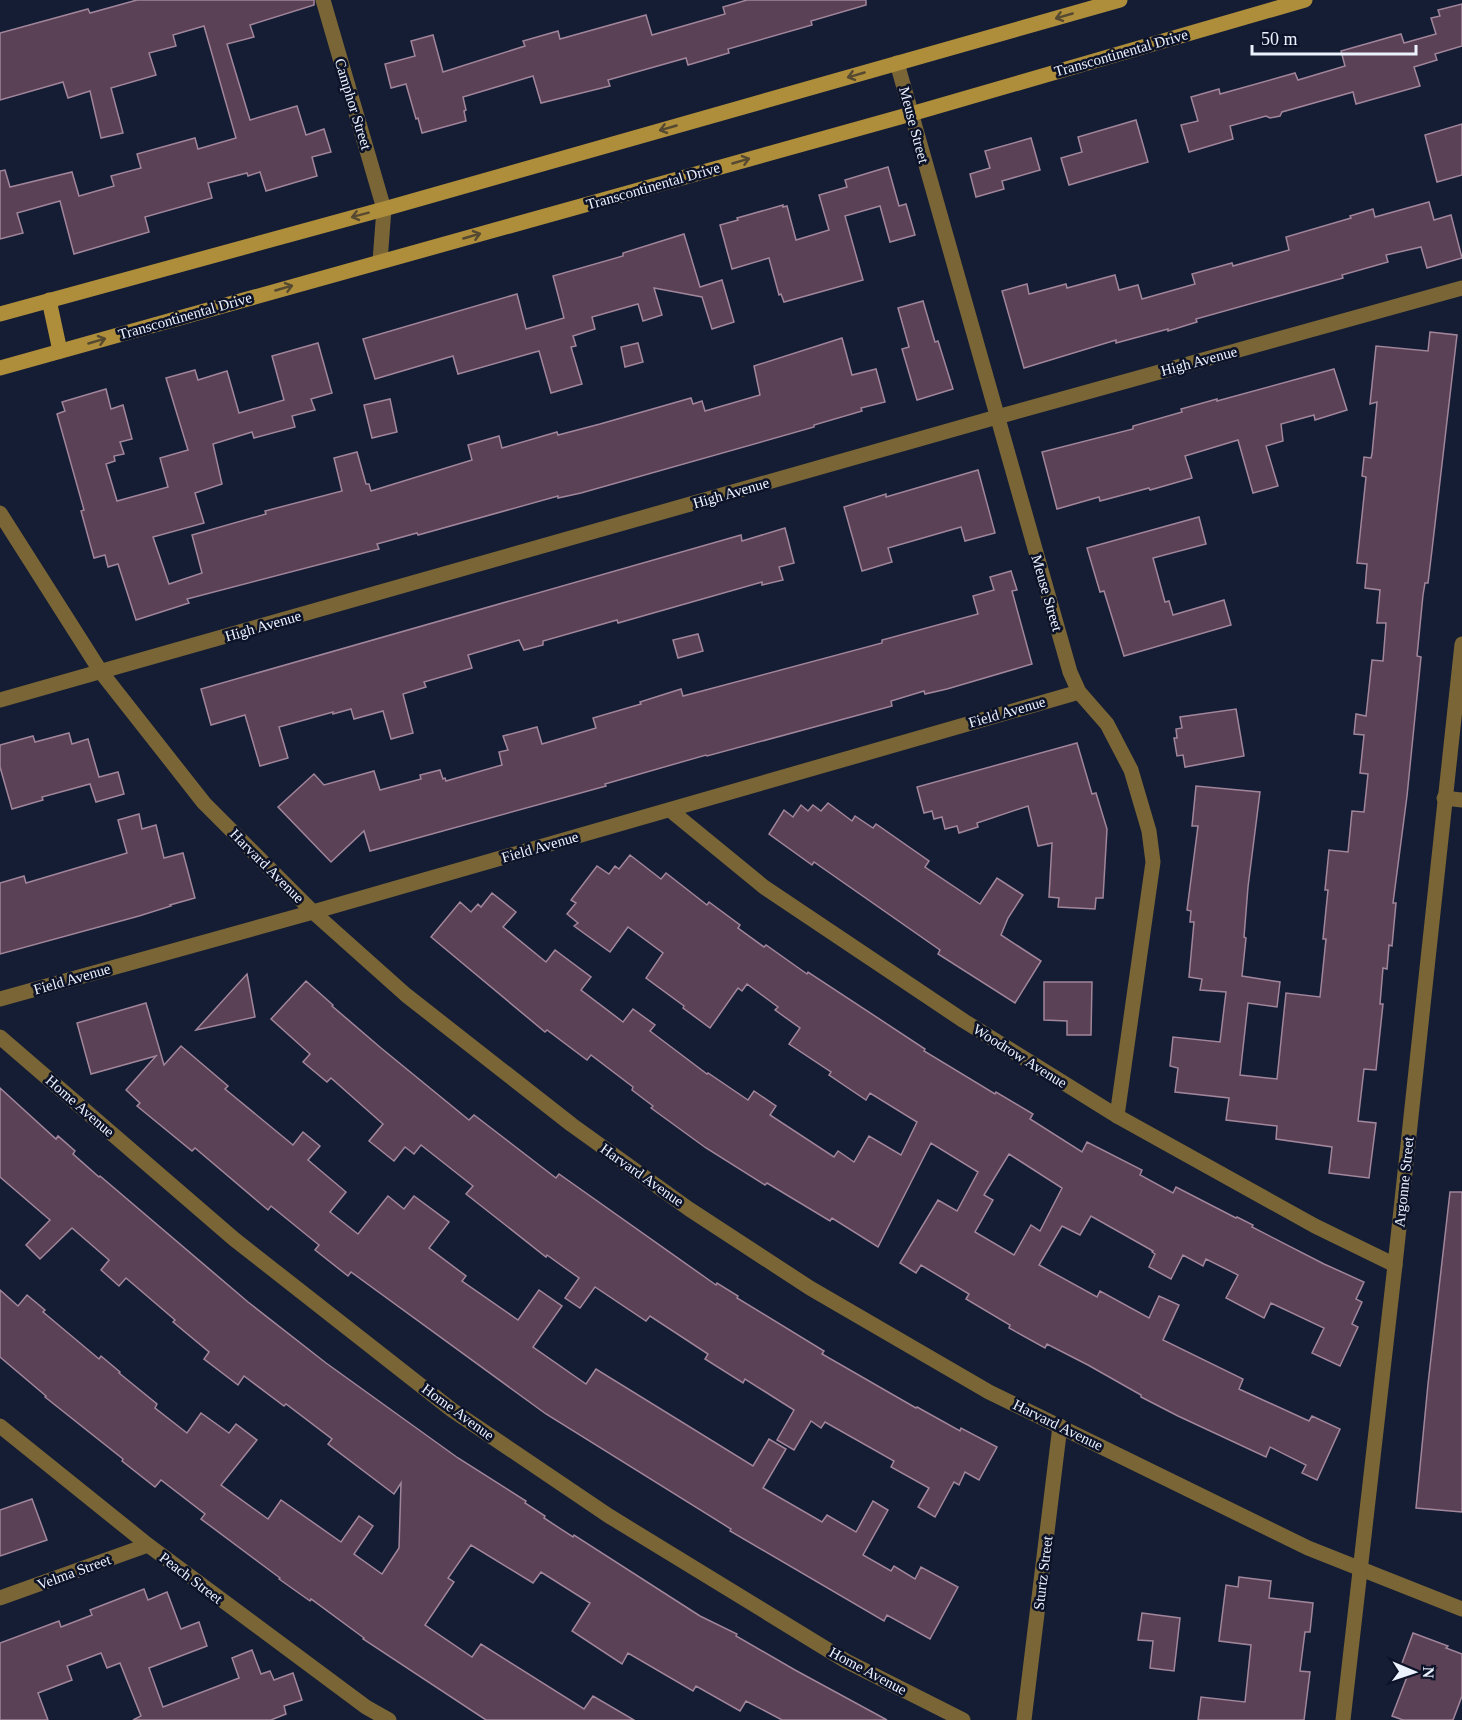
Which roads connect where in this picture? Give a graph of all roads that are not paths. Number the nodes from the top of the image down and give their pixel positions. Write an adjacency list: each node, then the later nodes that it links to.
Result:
1 (322, 0): 6 (street, Camphor Street)
2 (1120, 0): 4 (street, one-way to 4)
3 (1305, 0): 5 (street, Transcontinental Drive)
4 (897, 63): 5 (street, Meuse Street); 6 (street, one-way to 6)
5 (910, 114): 7 (street, Transcontinental Drive, one-way to 5); 13 (street, Meuse Street)
6 (384, 209): 7 (street); 9 (street, one-way to 9)
7 (380, 261): 11 (street, Transcontinental Drive, one-way to 7)
8 (1462, 288): 13 (street, High Avenue)
9 (49, 300): 10 (street); 11 (street)
10 (0, 314)
11 (60, 351): 12 (street, Transcontinental Drive)
12 (0, 368)
13 (997, 417): 16 (street, High Avenue); 17 (street, Meuse Street)
14 (0, 513): 16 (street, Harvard Avenue)
15 (1462, 644): 19 (street, Argonne Street)
16 (101, 672): 18 (street, High Avenue); 22 (street, Harvard Avenue)
17 (1079, 692): 21 (street, Field Avenue); 25 (street, Meuse Street)
18 (0, 700)
19 (1444, 798): 20 (street); 26 (street, Argonne Street)
20 (1462, 800)
21 (670, 810): 22 (street, Field Avenue); 25 (street, Woodrow Avenue)
22 (313, 912): 23 (street, Field Avenue); 28 (street, Harvard Avenue)
23 (0, 999)
24 (0, 1037): 34 (street, Home Avenue)
25 (1117, 1116): 26 (street, Woodrow Avenue)
26 (1395, 1265): 30 (street, Argonne Street)
27 (0, 1426): 29 (street, Peach Street)
28 (1060, 1426): 30 (street, Harvard Avenue); 35 (street, Sturtz Street)
29 (148, 1545): 31 (street, Velma Street); 33 (street, Peach Street)
30 (1360, 1569): 32 (street, Harvard Avenue); 36 (street, Argonne Street)
31 (0, 1598)
32 (1462, 1609)
33 (389, 1720)
34 (963, 1720)
35 (1024, 1720)
36 (1343, 1720)

